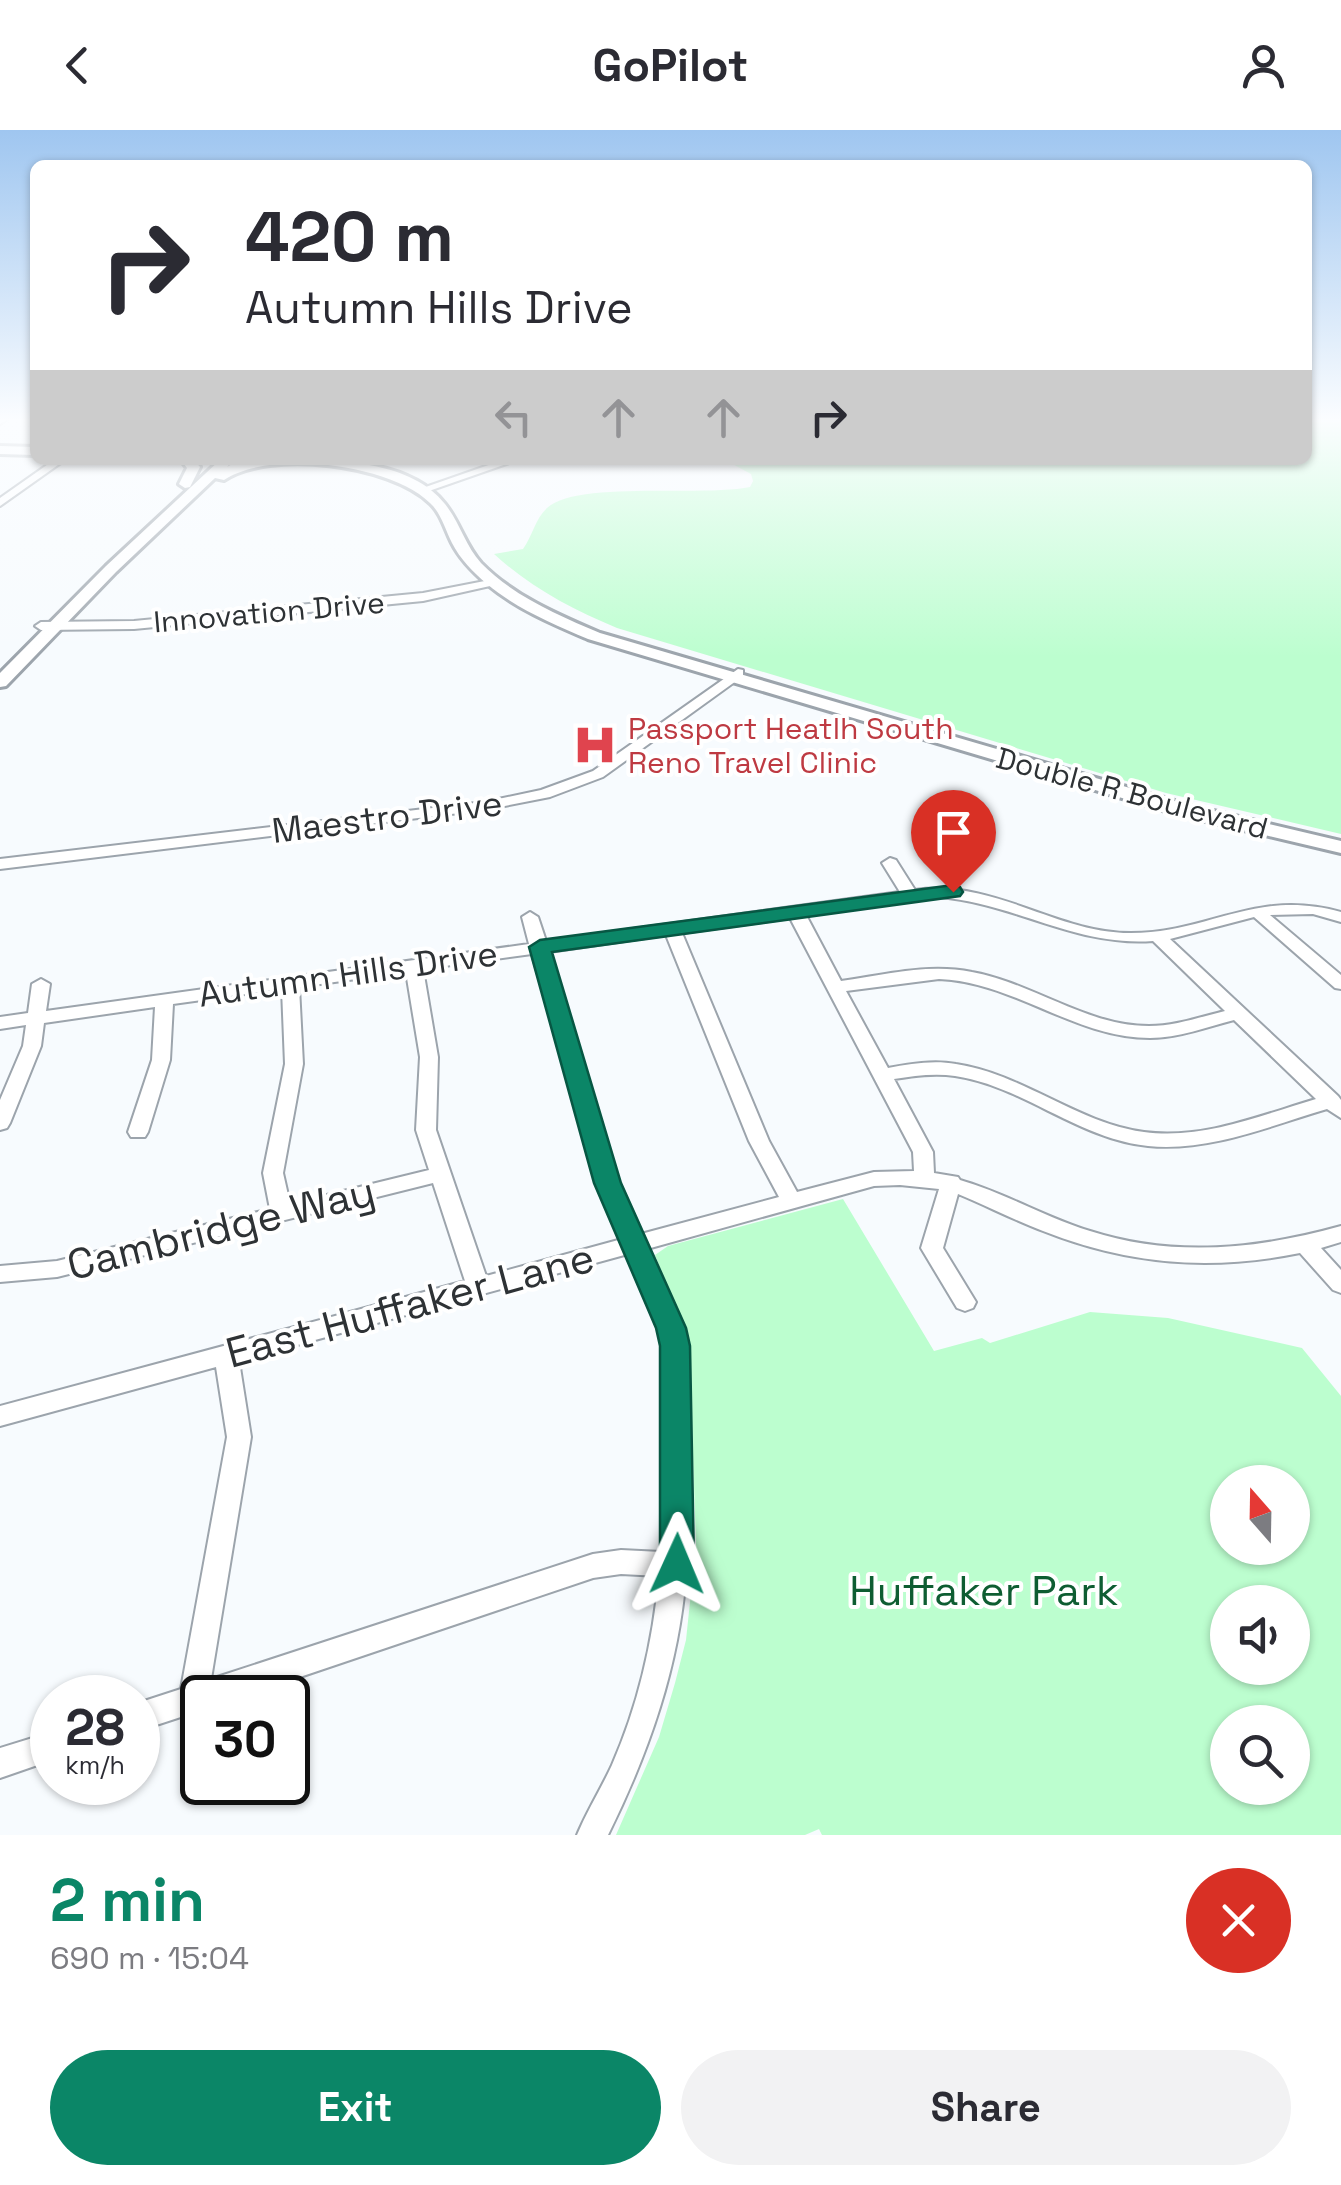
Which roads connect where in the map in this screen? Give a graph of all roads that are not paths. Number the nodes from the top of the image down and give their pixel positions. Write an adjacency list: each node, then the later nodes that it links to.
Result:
1 (179, 498): 5 (main road)
2 (435, 498): 4 (main road, Double R Boulevard)
3 (441, 498): 7 (main road, Double R Boulevard)
4 (495, 582): 5 (street, Innovation Drive); 7 (main road, Double R Boulevard)
5 (48, 626): 6 (main road); 8 (main road)
6 (0, 668)
7 (734, 675): 9 (main road, Double R Boulevard); 11 (street, Maestro Drive)
8 (0, 682)
9 (1341, 844)
10 (890, 863): 12 (street)
11 (0, 864)
12 (910, 895): 13 (street, Autumn Hills Drive); 18 (street, Autumn Hills Drive)
13 (796, 911): 17 (street, Autumn Hills Drive); 24 (street)
14 (1256, 911): 16 (street, Autumn Hills Drive); 18 (street, Autumn Hills Drive); 23 (street)
15 (530, 917): 19 (street)
16 (1341, 917)
17 (672, 928): 19 (street, Autumn Hills Drive); 36 (street)
18 (1157, 936): 26 (street)
19 (540, 947): 20 (street, Autumn Hills Drive); 39 (street)
20 (414, 965): 21 (street, Autumn Hills Drive); 33 (street)
21 (290, 982): 25 (street, Autumn Hills Drive); 37 (street)
22 (41, 984): 27 (street)
23 (1341, 984)
24 (836, 987): 26 (street); 29 (street)
25 (164, 1000): 27 (street, Autumn Hills Drive); 32 (street)
26 (1238, 1012): 30 (street)
27 (37, 1018): 28 (street, Autumn Hills Drive); 31 (street)
28 (0, 1023)
29 (882, 1075): 30 (street); 34 (street)
30 (1336, 1106)
31 (0, 1123)
32 (138, 1132)
33 (441, 1174): 37 (street, Cambridge Way); 43 (street)
34 (924, 1177): 35 (street, East Huffaker Lane); 36 (street, East Huffaker Lane)
35 (951, 1182): 40 (street, East Huffaker Lane); 44 (street)
36 (791, 1201): 39 (street, East Huffaker Lane)
37 (281, 1213): 41 (street, Cambridge Way)
38 (1341, 1234): 40 (street, East Huffaker Lane)
39 (633, 1244): 43 (street, East Huffaker Lane); 47 (street)
40 (1305, 1245): 42 (street)
41 (0, 1274)
42 (1341, 1284)
43 (478, 1286): 45 (street, East Huffaker Lane)
44 (965, 1302)
45 (226, 1355): 46 (street, East Huffaker Lane); 48 (street)
46 (0, 1416)
47 (677, 1564): 49 (street); 52 (street)
48 (197, 1675)
49 (265, 1675)
50 (30, 1753): 51 (street)
51 (0, 1763)
52 (592, 1835)

